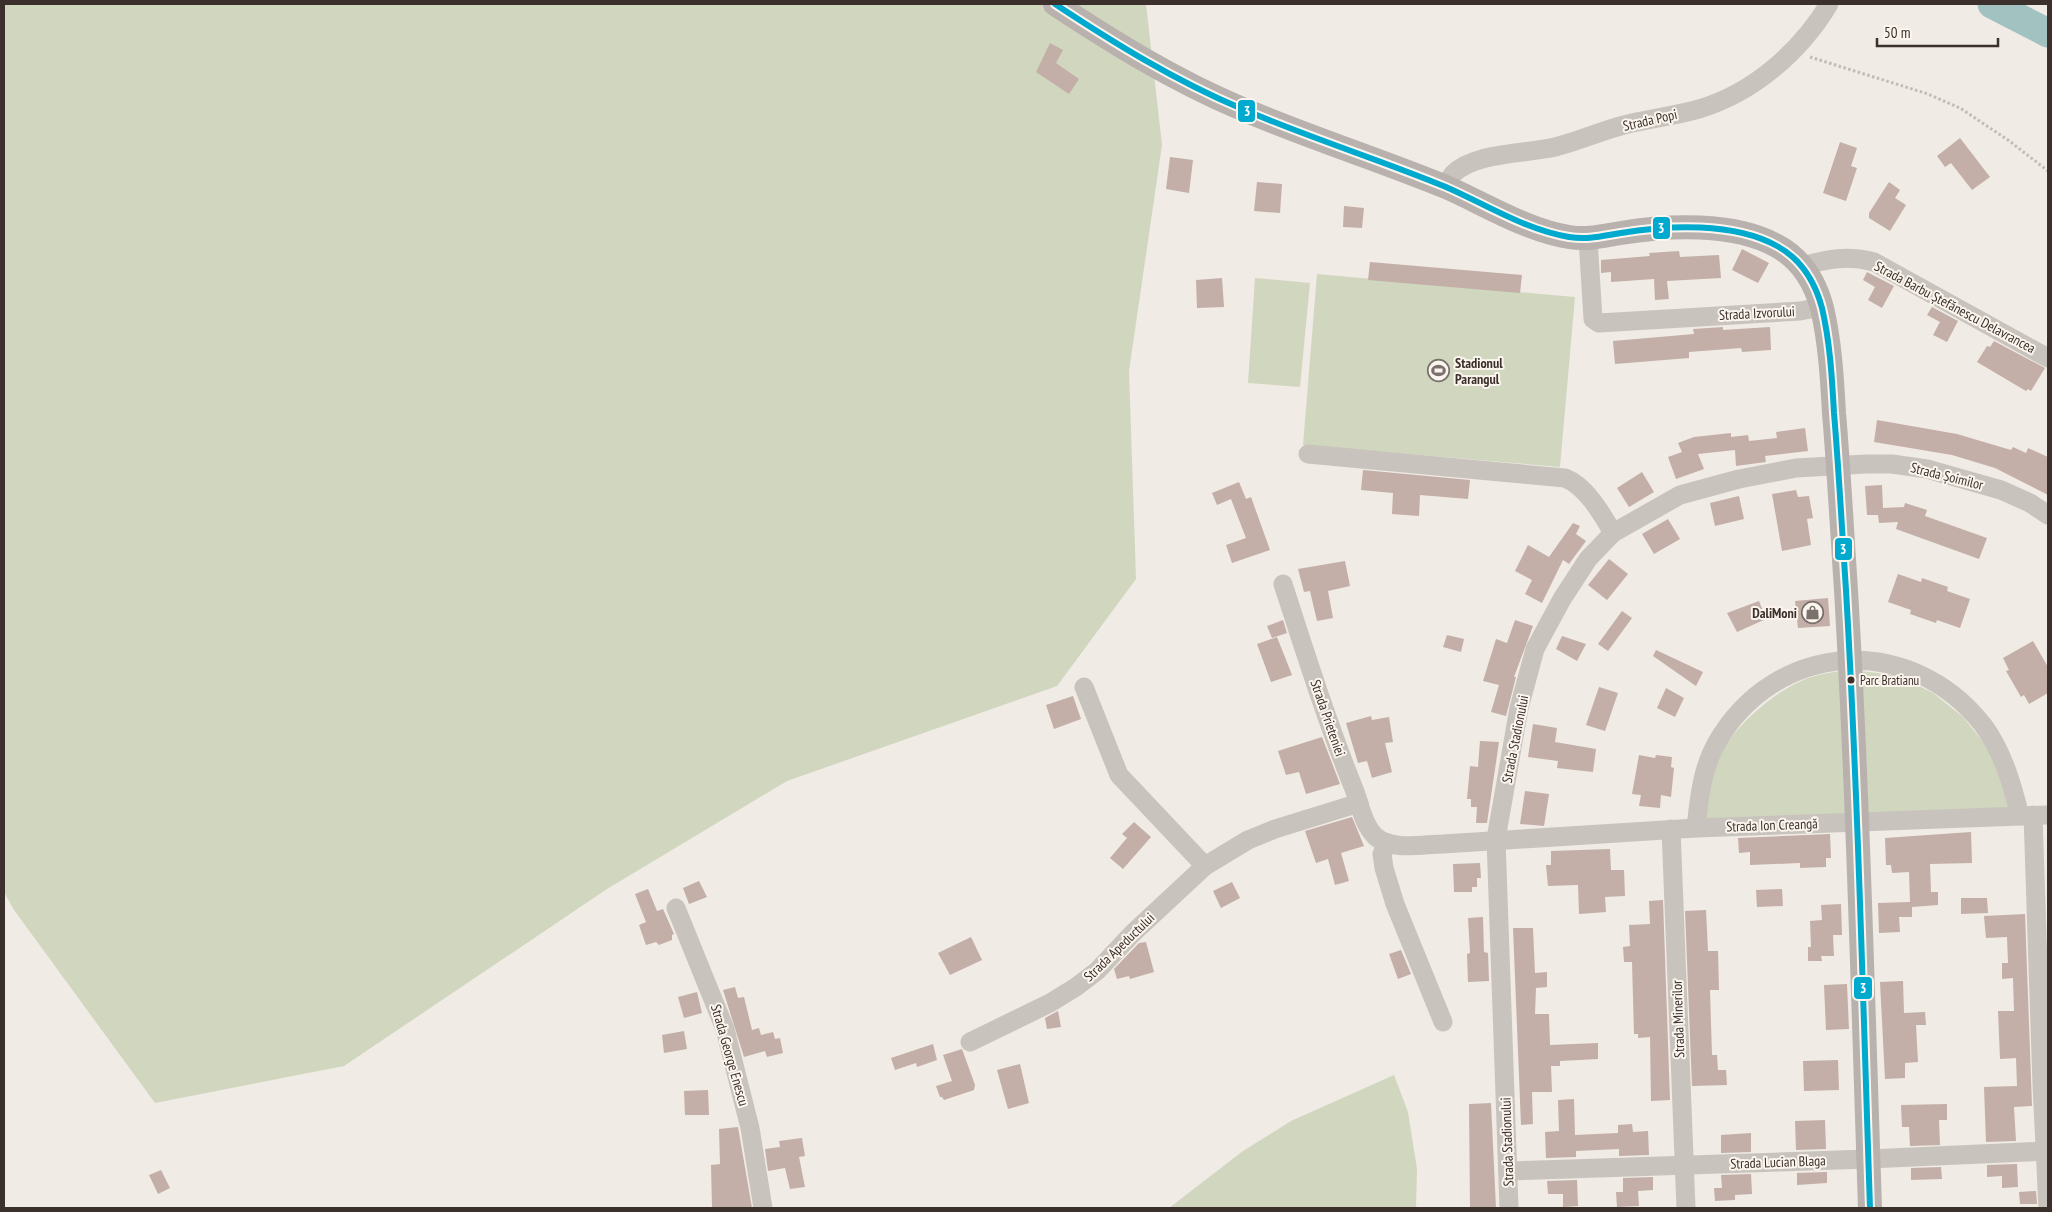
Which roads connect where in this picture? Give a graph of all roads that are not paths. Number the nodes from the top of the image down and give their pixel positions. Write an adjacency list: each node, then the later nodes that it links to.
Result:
1 (1055, 4): 3 (main road)
2 (1829, 4): 3 (street, Strada Popi)
3 (1445, 187): 4 (main road)
4 (1588, 239): 5 (main road); 6 (street, Strada Izvorului)
5 (1802, 266): 6 (main road); 7 (street, Strada Barbu Ștefănescu Delavrancea)
6 (1821, 306): 9 (main road)
7 (2048, 358)
8 (1308, 454): 11 (street)
9 (1838, 466): 10 (street, Strada Șoimilor); 11 (street, Strada Stadionului); 13 (main road)
10 (2048, 515)
11 (1613, 533): 20 (street, Strada Stadionului)
12 (1283, 584): 15 (street, Strada Prieteniei)
13 (1849, 660): 16 (street); 17 (main road); 18 (street)
14 (1084, 687): 22 (street)
15 (1359, 803): 21 (street, Strada Prieteniei); 22 (street, Strada Apeductului)
16 (2034, 815): 17 (street, Strada Ion Creangă); 26 (street)
17 (1856, 822): 18 (street, Strada Ion Creangă); 27 (main road)
18 (1696, 828): 19 (street, Strada Ion Creangă)
19 (1671, 829): 20 (street, Strada Ion Creangă); 28 (street, Strada Minerilor)
20 (1496, 839): 21 (street); 29 (street, Strada Stadionului)
21 (1388, 843): 24 (street)
22 (1205, 866): 25 (street, Strada Apeductului)
23 (676, 908): 30 (street, Strada George Enescu)
24 (1443, 1022)
25 (970, 1042)
26 (2046, 1151): 27 (street, Strada Lucian Blaga); 34 (street)
27 (1868, 1159): 28 (street, Strada Lucian Blaga); 33 (main road)
28 (1684, 1164): 29 (street, Strada Lucian Blaga); 32 (street, Strada Minerilor)
29 (1508, 1171): 31 (street, Strada Stadionului)
30 (763, 1208)
31 (1509, 1208)
32 (1686, 1208)
33 (1870, 1208)
34 (2048, 1208)

